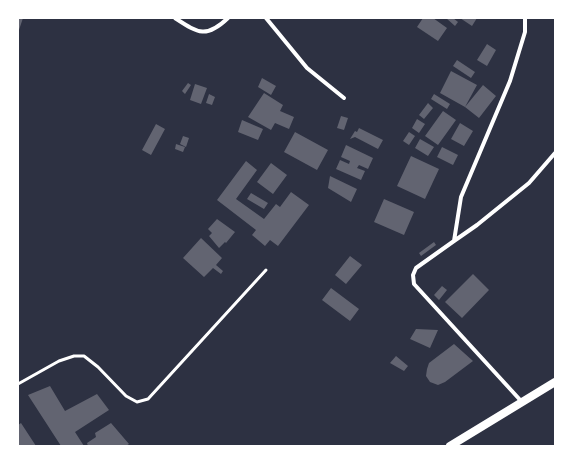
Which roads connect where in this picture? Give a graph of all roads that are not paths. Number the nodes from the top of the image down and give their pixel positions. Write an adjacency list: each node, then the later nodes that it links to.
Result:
1 (175, 18): 2 (street)
2 (228, 18)
3 (266, 18): 5 (street)
4 (525, 18): 7 (street)
5 (344, 98)
6 (555, 152): 7 (street)
7 (454, 242): 11 (street)
8 (266, 270): 10 (lane)
9 (555, 382): 11 (main road)
10 (18, 384)
11 (522, 403): 12 (main road)
12 (450, 446)

